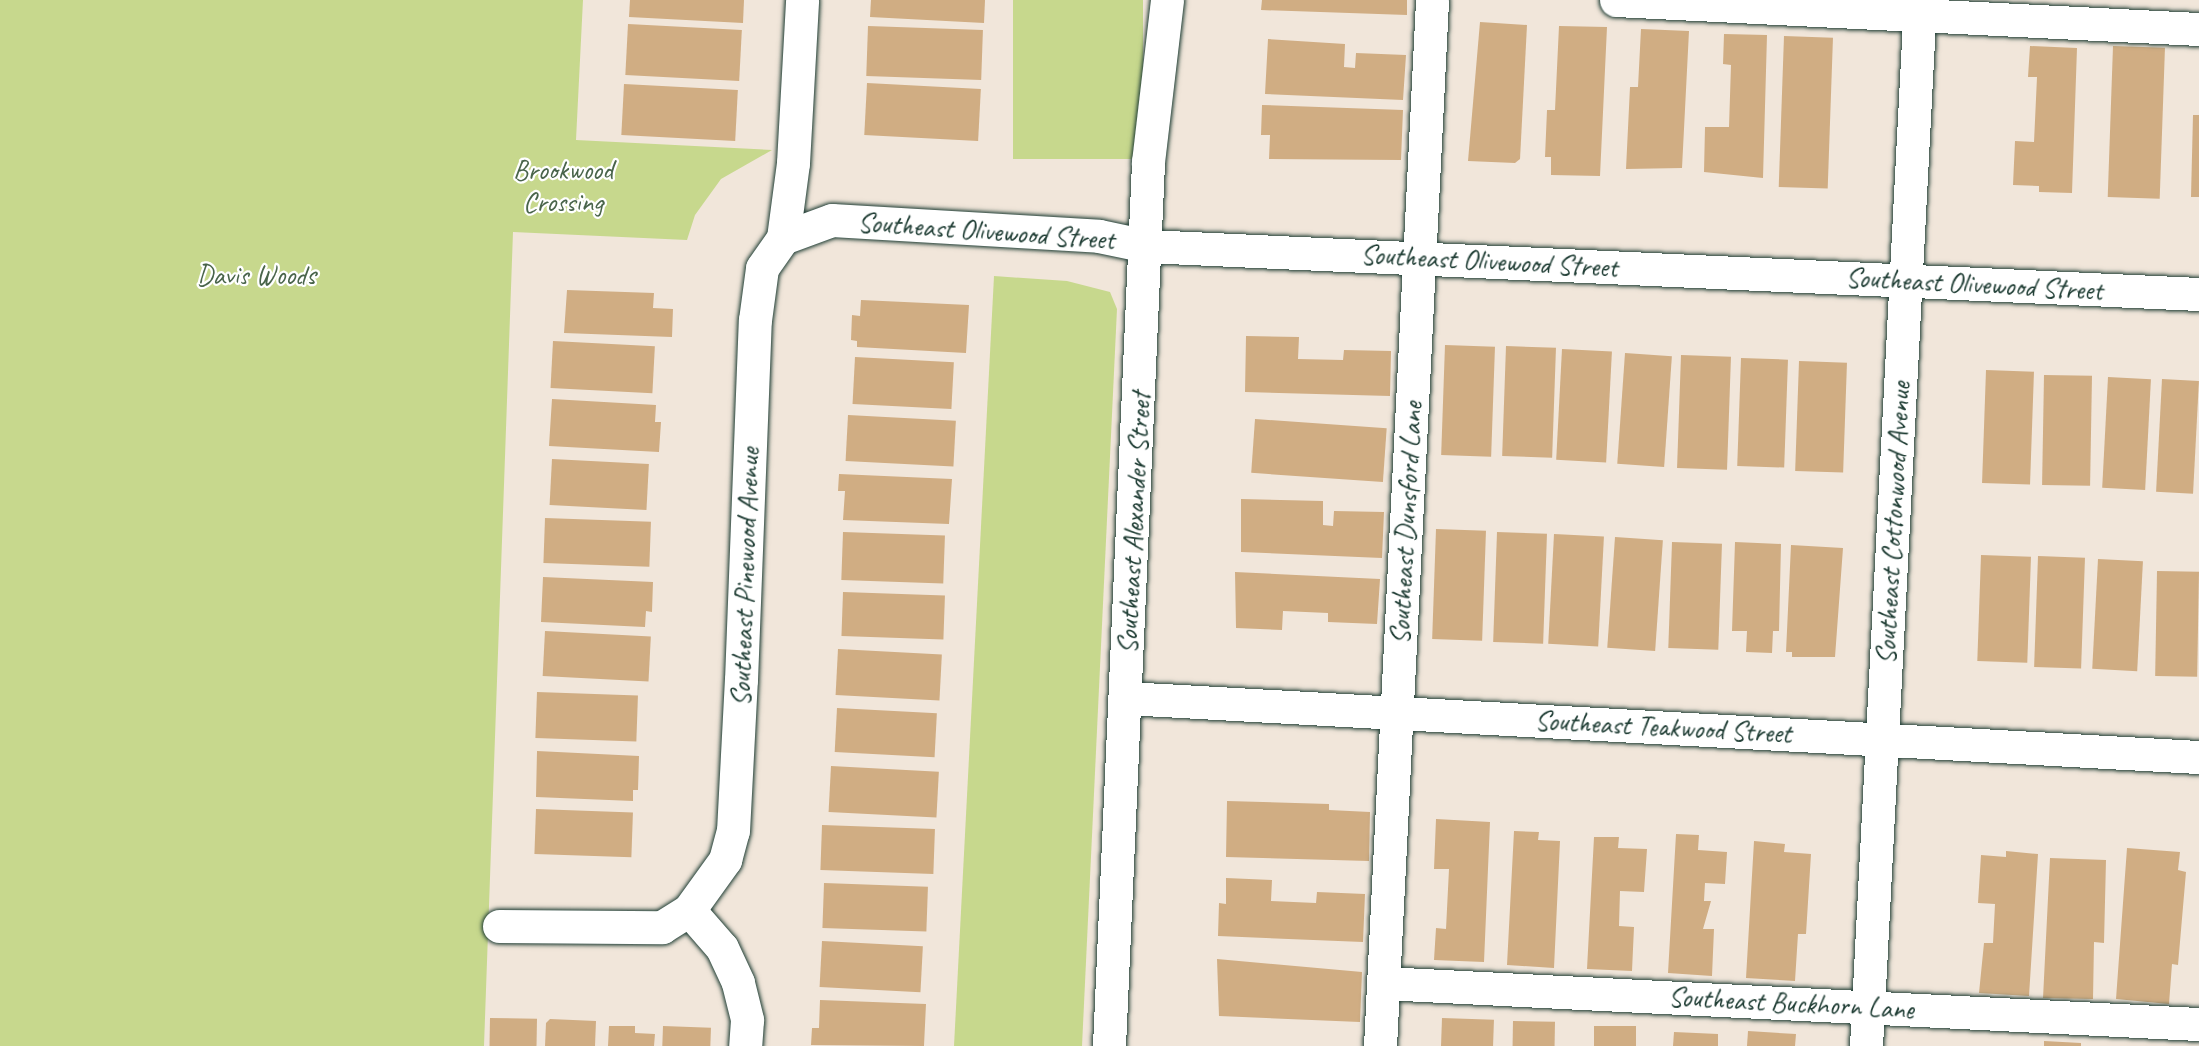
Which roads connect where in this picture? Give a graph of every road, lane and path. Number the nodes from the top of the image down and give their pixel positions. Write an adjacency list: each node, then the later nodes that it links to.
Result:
1 (802, 0): 7 (street)
2 (1167, 0): 8 (street, Southeast Alexander Street)
3 (1432, 0): 9 (street, Southeast Dunsford Lane)
4 (1616, 0): 5 (street)
5 (1920, 8): 6 (street); 10 (street, Southeast Cottonwood Avenue)
6 (2199, 29)
7 (783, 238): 8 (street, Southeast Olivewood Street); 16 (street, Southeast Pinewood Avenue)
8 (1146, 246): 9 (street, Southeast Olivewood Street); 12 (street, Southeast Alexander Street)
9 (1419, 258): 10 (street, Southeast Olivewood Street); 13 (street, Southeast Dunsford Lane)
10 (1907, 281): 11 (street, Southeast Olivewood Street); 14 (street, Southeast Cottonwood Avenue)
11 (2199, 294)
12 (1126, 698): 13 (street, Southeast Teakwood Street); 22 (street, Southeast Alexander Street)
13 (1397, 712): 14 (street, Southeast Teakwood Street); 18 (street, Southeast Dunsford Lane)
14 (1880, 739): 15 (street, Southeast Teakwood Street); 19 (street, Southeast Cottonwood Avenue)
15 (2199, 757)
16 (689, 910): 17 (street, Southeast Pinewood Avenue); 21 (street)
17 (499, 927)
18 (1383, 983): 19 (street, Southeast Buckhorn Lane); 23 (street, Southeast Dunsford Lane)
19 (1868, 1006): 20 (street, Southeast Buckhorn Lane); 24 (street, Southeast Cottonwood Avenue)
20 (2199, 1024)
21 (745, 1046)
22 (1109, 1046)
23 (1380, 1046)
24 (1866, 1046)

